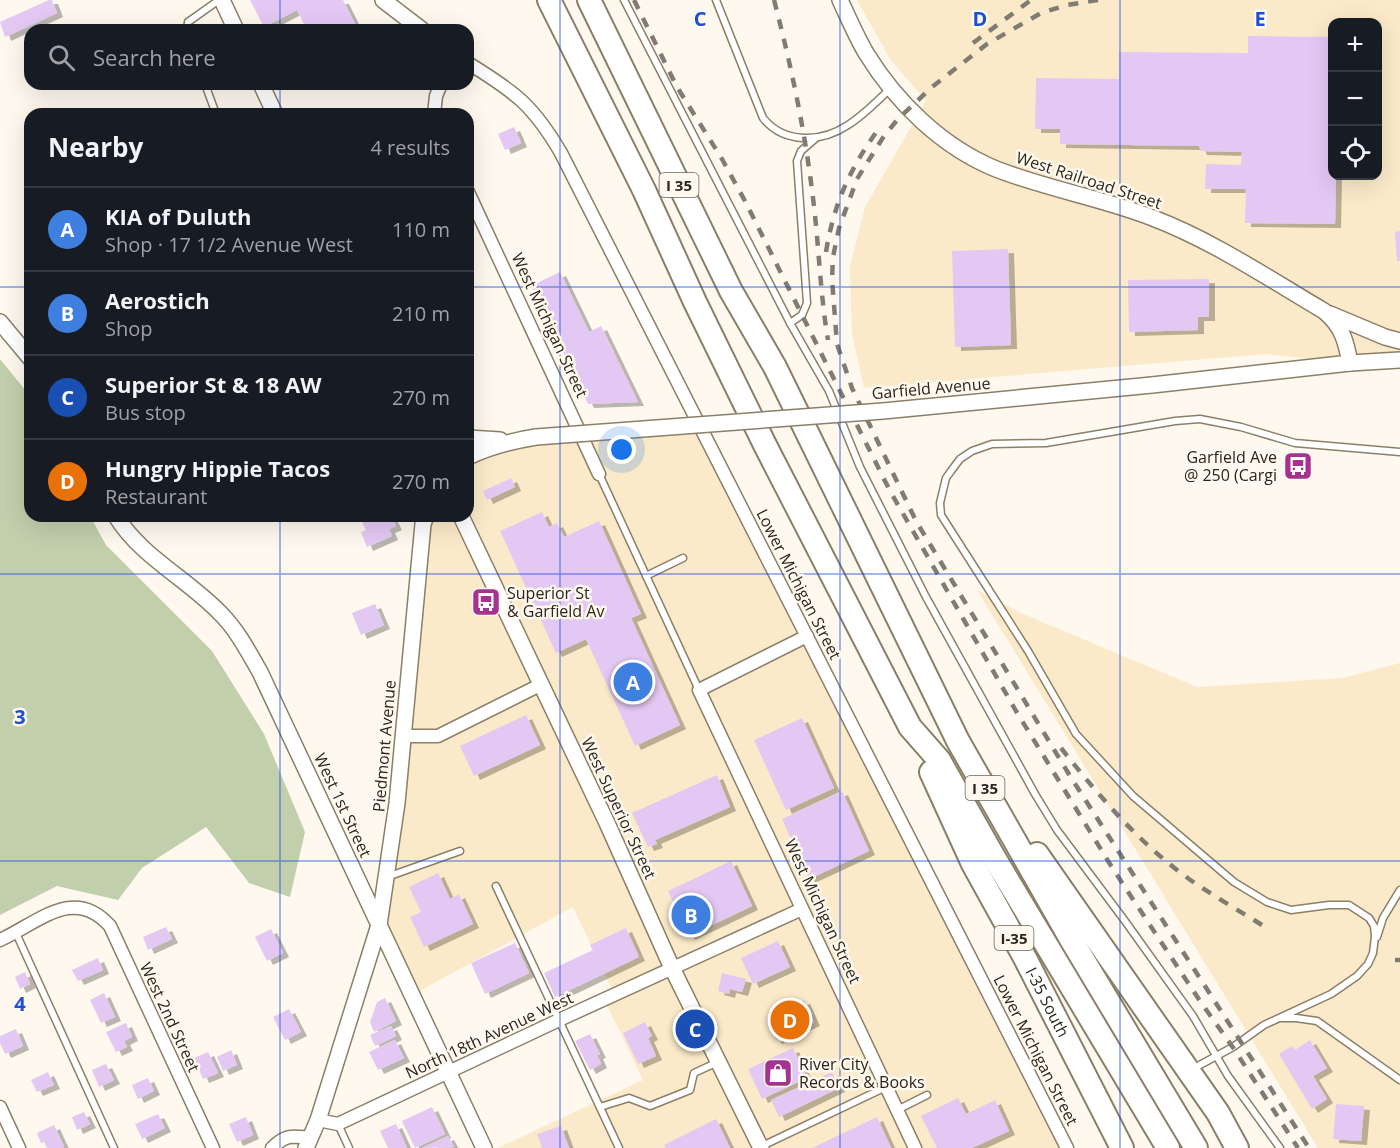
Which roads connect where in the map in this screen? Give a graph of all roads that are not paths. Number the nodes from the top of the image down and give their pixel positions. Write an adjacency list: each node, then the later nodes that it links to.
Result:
1 (220, 0): 8 (lane); 9 (street)
2 (383, 0): 10 (street)
3 (549, 0): 41 (highway, I 35)
4 (589, 0): 43 (highway, I 35)
5 (624, 0): 23 (lane)
6 (716, 0): 19 (lane)
7 (840, 0): 12 (street, West Railroad Street)
8 (188, 24)
9 (233, 24)
10 (414, 24)
11 (474, 67): 38 (street, Lower Michigan Street)
12 (891, 87): 19 (lane); 21 (street, West Railroad Street)
13 (208, 90): 16 (lane)
14 (264, 90): 17 (street)
15 (438, 90): 18 (street)
16 (214, 108)
17 (272, 108)
18 (435, 108)
19 (816, 138): 23 (lane)
20 (474, 205): 32 (street, West Michigan Street)
21 (1324, 311): 24 (street); 27 (street, West Railroad Street)
22 (0, 322): 25 (street)
23 (790, 323): 56 (lane)
24 (1400, 341)
25 (24, 351)
26 (1400, 360): 27 (street, Garfield Avenue)
27 (1350, 363): 29 (street, Garfield Avenue, bridge)
28 (474, 438): 29 (street)
29 (509, 441): 31 (street, Garfield Avenue)
30 (1400, 452): 52 (lane)
31 (474, 455)
32 (600, 474): 37 (lane)
33 (120, 522): 49 (street, West 1st Street)
34 (424, 522): 42 (street, Piedmont Avenue)
35 (464, 522): 39 (street, West Superior Street)
36 (683, 558): 37 (lane)
37 (646, 576): 40 (lane)
38 (807, 636): 40 (street); 78 (street, Lower Michigan Street)
39 (542, 684): 42 (street); 53 (street, West Superior Street)
40 (699, 690): 48 (street, West Michigan Street)
41 (910, 727): 79 (highway, I-35 South / I-35); 80 (highway, I 35)
42 (403, 736): 45 (street, Piedmont Avenue)
43 (958, 741): 81 (highway, I 35); 82 (highway)
44 (460, 851): 45 (lane)
45 (387, 877): 49 (street, Piedmont Avenue)
46 (496, 886): 55 (lane)
47 (1400, 890): 52 (lane)
48 (802, 909): 53 (street, North 18th Avenue West); 61 (street, West Michigan Street)
49 (379, 925): 59 (street, West 1st Street); 66 (street, Piedmont Avenue)
50 (16, 933): 51 (street); 71 (lane); 72 (street, West 2nd Street)
51 (0, 940)
52 (1374, 945): 54 (lane)
53 (672, 968): 55 (street, North 18th Avenue West); 57 (street, West Superior Street)
54 (1278, 1019): 56 (lane); 60 (lane)
55 (559, 1020): 59 (street, North 18th Avenue West); 64 (lane)
56 (1216, 1056): 58 (lane); 83 (lane)
57 (718, 1062): 64 (lane); 69 (street, West Superior Street)
58 (1198, 1066)
59 (448, 1072): 67 (street, North 18th Avenue West); 75 (street, West 1st Street)
60 (1400, 1080)
61 (886, 1087): 65 (street, West Michigan Street); 69 (lane)
62 (927, 1095): 65 (lane)
63 (0, 1107): 70 (street)
64 (600, 1107): 76 (lane)
65 (897, 1110): 77 (street, West Michigan Street)
66 (318, 1120): 67 (street); 68 (street, Piedmont Avenue)
67 (338, 1124): 74 (lane)
68 (309, 1143): 73 (street)
69 (761, 1147)
70 (20, 1148)
71 (114, 1148)
72 (213, 1148)
73 (272, 1148)
74 (349, 1148)
75 (484, 1148)
76 (619, 1148)
77 (915, 1148)
78 (1067, 1148)
79 (1122, 1148)
80 (1168, 1148)
81 (1196, 1148)
82 (1237, 1148)
83 (1280, 1148)

